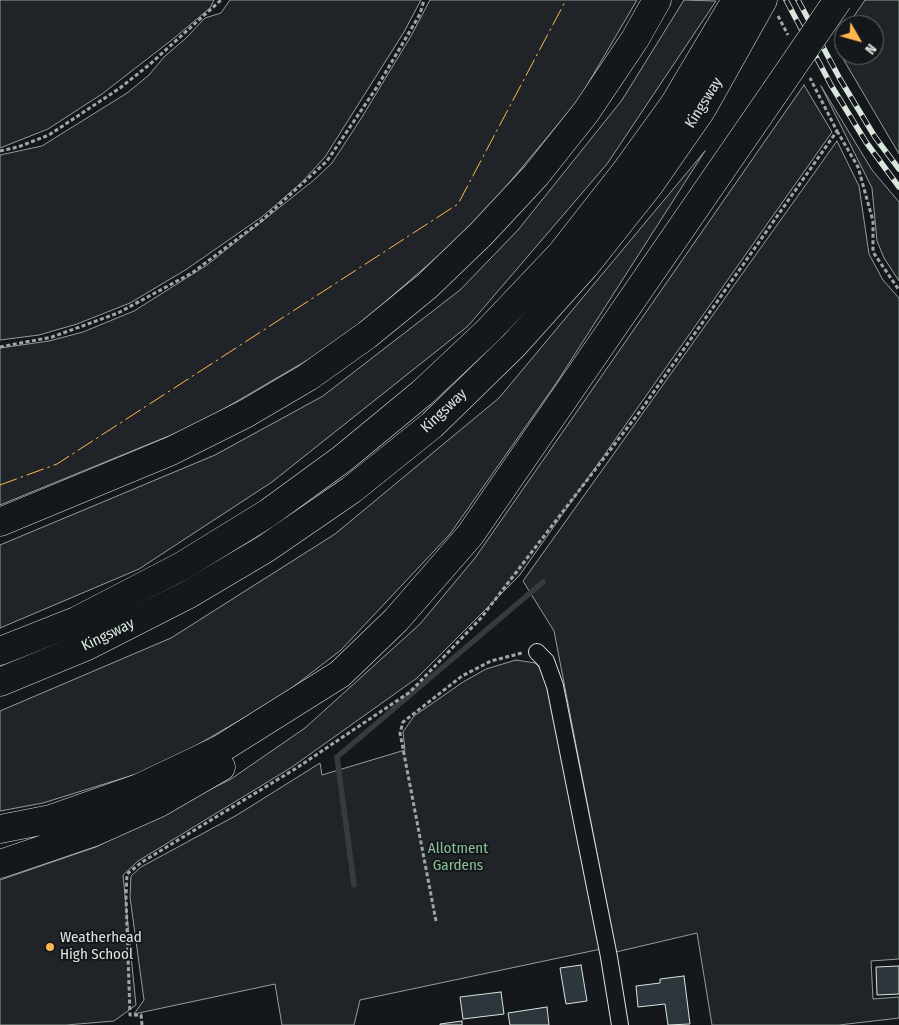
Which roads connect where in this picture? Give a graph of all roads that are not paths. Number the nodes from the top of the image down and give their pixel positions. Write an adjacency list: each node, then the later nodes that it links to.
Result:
1 (657, 0): 5 (highway)
2 (763, 0): 4 (highway, Kingsway)
3 (838, 0): 8 (highway, bridge)
4 (738, 13): 6 (highway); 9 (highway, Kingsway)
5 (0, 522)
6 (0, 651)
7 (537, 652): 12 (street)
8 (340, 674): 10 (highway); 11 (highway)
9 (0, 682)
10 (0, 829)
11 (0, 864)
12 (620, 1025)

